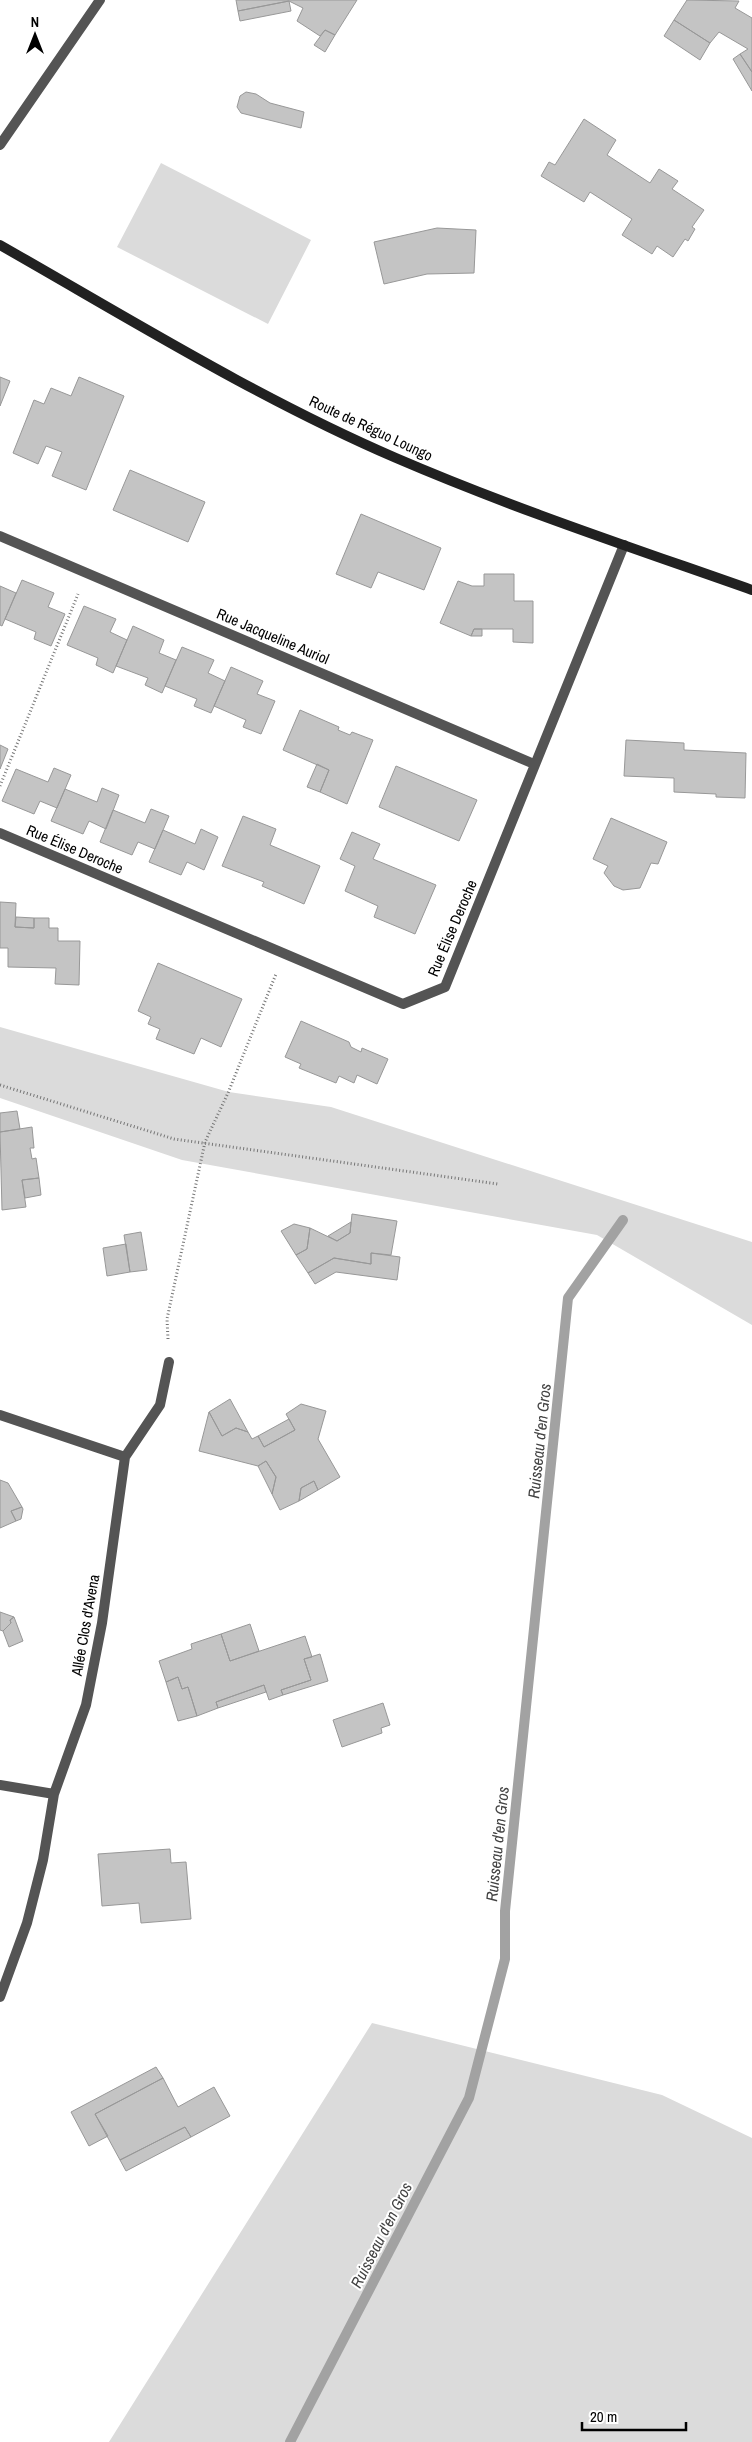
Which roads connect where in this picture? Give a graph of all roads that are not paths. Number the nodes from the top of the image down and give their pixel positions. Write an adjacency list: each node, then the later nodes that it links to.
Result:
1 (100, 0): 2 (street)
2 (0, 145)
3 (0, 245): 5 (street, Route de Réguo Loungo)
4 (0, 536): 7 (street, Rue Jacqueline Auriol)
5 (624, 545): 6 (street, Route de Réguo Loungo); 7 (street, Rue Élise Deroche)
6 (752, 590)
7 (534, 764): 8 (street, Rue Élise Deroche)
8 (0, 833)
9 (169, 1362): 11 (street, Allée Clos d'Avena)
10 (0, 1415): 11 (street)
11 (125, 1456): 13 (street, Allée Clos d'Avena)
12 (0, 1785): 13 (street)
13 (54, 1794): 14 (street, Allée Clos d'Avena)
14 (0, 1997)

